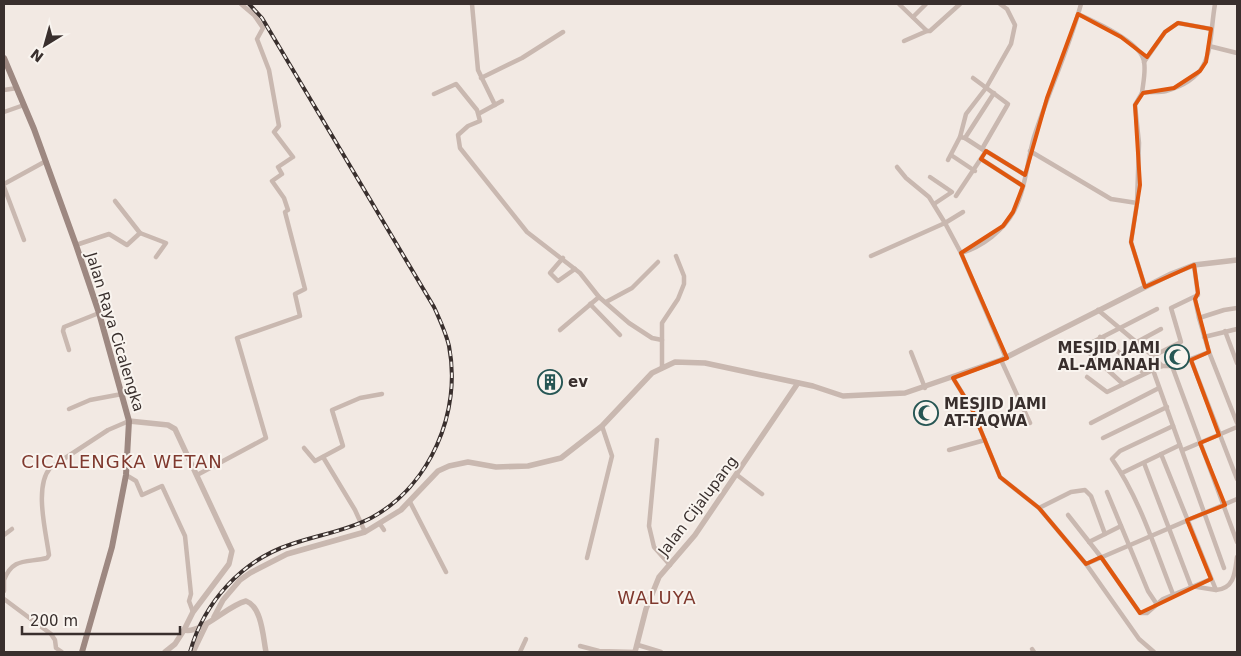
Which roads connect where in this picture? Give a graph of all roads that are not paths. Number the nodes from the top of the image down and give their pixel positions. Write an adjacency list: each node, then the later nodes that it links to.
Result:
1 (241, 4): 125 (street)
2 (472, 4): 19 (street)
3 (899, 4): 10 (street)
4 (926, 4): 10 (street)
5 (960, 4): 12 (street)
6 (1000, 4): 22 (street)
7 (1080, 4): 9 (street)
8 (1216, 4): 11 (street)
9 (1078, 14): 18 (street); 34 (street)
10 (914, 17): 12 (street)
11 (1211, 29): 15 (street); 18 (street)
12 (927, 31): 14 (street)
13 (563, 32): 19 (street)
14 (904, 40)
15 (1209, 46): 16 (street); 25 (street)
16 (1237, 53)
17 (4, 58): 21 (main road, Jalan Raya Cicalengka)
18 (1144, 62): 25 (street)
19 (482, 78): 29 (street)
20 (973, 78): 22 (street)
21 (17, 88): 23 (street); 28 (main road, Jalan Raya Cicalengka)
22 (986, 88): 24 (street); 32 (street)
23 (4, 90)
24 (994, 93): 32 (street); 33 (street)
25 (1142, 93): 47 (street)
26 (434, 94): 31 (street)
27 (502, 101): 29 (street)
28 (24, 105): 30 (street); 38 (main road, Jalan Raya Cicalengka)
29 (495, 105): 31 (street)
30 (4, 112)
31 (480, 113): 58 (street)
32 (963, 138): 33 (street); 35 (street)
33 (984, 150): 36 (street); 41 (street)
34 (1030, 152): 41 (street); 47 (street)
35 (951, 155): 37 (street); 40 (street)
36 (981, 159): 40 (street); 44 (street)
37 (948, 160)
38 (46, 161): 43 (street); 53 (main road, Jalan Raya Cicalengka)
39 (897, 167): 48 (street)
40 (975, 171): 45 (street)
41 (1025, 175): 44 (street)
42 (930, 178): 48 (street)
43 (4, 185): 52 (street)
44 (1023, 186): 54 (street)
45 (956, 196)
46 (115, 201): 51 (street)
47 (1137, 203): 63 (street)
48 (934, 204): 50 (street)
49 (963, 212): 50 (street)
50 (945, 223): 54 (street); 56 (street)
51 (140, 234): 53 (street); 57 (street)
52 (24, 240)
53 (76, 245): 71 (main road, Jalan Raya Cicalengka)
54 (961, 253): 87 (street)
55 (676, 256): 81 (street)
56 (871, 256)
57 (156, 257)
58 (563, 258): 62 (street); 62 (street)
59 (1237, 260): 61 (street)
60 (658, 262): 66 (street)
61 (1194, 265): 63 (street); 65 (street)
62 (575, 269): 64 (street)
63 (1145, 287): 70 (street)
64 (599, 297): 66 (street); 67 (street)
65 (1195, 298): 72 (street); 86 (street)
66 (606, 302): 81 (street)
67 (590, 304): 76 (street); 78 (street)
68 (1237, 308): 72 (street)
69 (1157, 309): 73 (street)
70 (1098, 310): 73 (street); 87 (street)
71 (99, 313): 83 (street); 101 (main road, Jalan Raya Cicalengka)
72 (1199, 318): 80 (street)
73 (1119, 326): 79 (street); 82 (street)
74 (1161, 329): 82 (street)
75 (1237, 329): 77 (street)
76 (560, 330)
77 (1225, 331): 80 (street); 89 (street)
78 (620, 335)
79 (1100, 337): 94 (street); 98 (street)
80 (1204, 337): 85 (street)
81 (662, 340): 92 (street)
82 (1137, 342): 86 (street)
83 (69, 350)
84 (911, 352): 99 (street)
85 (1209, 352): 88 (street); 108 (street)
86 (1153, 356): 90 (street)
87 (1004, 359): 96 (street); 106 (street)
88 (1191, 360): 91 (street); 111 (street)
89 (1237, 362)
90 (1162, 366): 91 (street); 93 (street)
91 (1172, 366): 115 (street)
92 (662, 367): 97 (street); 109 (street)
93 (1153, 370): 94 (street); 100 (street)
94 (1144, 373): 98 (street)
95 (1087, 377): 98 (street)
96 (953, 378): 99 (street); 114 (street)
97 (798, 383): 99 (street); 124 (street, Jalan Cijalupang)
98 (1123, 384)
99 (925, 388)
100 (1160, 388): 103 (street); 107 (street)
101 (122, 394): 104 (street); 105 (main road, Jalan Raya Cicalengka)
102 (382, 394): 120 (street)
103 (1167, 407): 110 (street); 112 (street)
104 (69, 409)
105 (129, 421): 123 (main road, Jalan Raya Cicalengka); 125 (street); 155 (street)
106 (1030, 422)
107 (1091, 423)
108 (1237, 425): 111 (street)
109 (602, 426): 130 (street); 150 (street)
110 (1173, 426): 116 (street); 122 (street)
111 (1219, 435): 115 (street); 126 (street)
112 (1103, 438)
113 (657, 440): 152 (street)
114 (984, 440): 118 (street); 132 (street)
115 (1200, 443): 116 (street); 131 (street)
116 (1181, 447): 119 (street); 133 (street)
117 (304, 448): 120 (street)
118 (949, 450)
119 (1161, 454): 121 (street); 135 (street)
120 (323, 457): 141 (street)
121 (1144, 463): 122 (street); 138 (street)
122 (1122, 473): 144 (street)
123 (126, 475): 163 (street); 171 (main road, Jalan Raya Cicalengka)
124 (737, 475): 128 (street); 152 (street, Jalan Cijalupang)
125 (196, 476): 163 (street)
126 (1237, 479)
127 (1107, 492): 137 (street)
128 (762, 494)
129 (1237, 500): 131 (street)
130 (410, 502): 136 (street); 154 (street)
131 (1225, 505): 133 (street); 146 (street)
132 (1039, 508): 142 (street); 151 (street)
133 (1206, 512): 135 (street); 153 (street)
134 (1068, 515): 145 (street)
135 (1188, 520): 138 (street); 156 (street)
136 (380, 524): 140 (street); 141 (street)
137 (1121, 526): 142 (street); 147 (street)
138 (1169, 528): 144 (street); 157 (street)
139 (12, 529): 143 (street)
140 (384, 530)
141 (365, 532): 164 (street)
142 (1105, 534): 145 (street)
143 (4, 535)
144 (1150, 536): 147 (street); 160 (street)
145 (1089, 542): 148 (street)
146 (1237, 542)
147 (1129, 545): 148 (street); 162 (street)
148 (1101, 557): 151 (street); 162 (street)
149 (1237, 557): 158 (street)
150 (587, 558)
151 (1086, 564): 178 (street)
152 (670, 565): 168 (street, Jalan Cijalupang)
153 (1224, 568)
154 (446, 572)
155 (4, 578): 159 (street)
156 (1211, 579): 157 (street); 158 (street)
157 (1191, 586): 158 (street); 160 (street)
158 (1216, 590)
159 (4, 591)
160 (1173, 594): 162 (street)
161 (4, 599): 170 (street)
162 (1156, 603)
163 (193, 612): 166 (street)
164 (214, 617): 165 (street); 174 (street)
165 (207, 624): 166 (street); 173 (street)
166 (184, 630): 172 (street)
167 (526, 639): 175 (street)
168 (638, 645): 176 (street, Jalan Cijalupang); 177 (street)
169 (580, 646): 176 (street)
170 (62, 652)
171 (84, 652)
172 (165, 652)
173 (193, 652)
174 (266, 652)
175 (520, 652)
176 (636, 652)
177 (661, 652)
178 (1154, 652)

